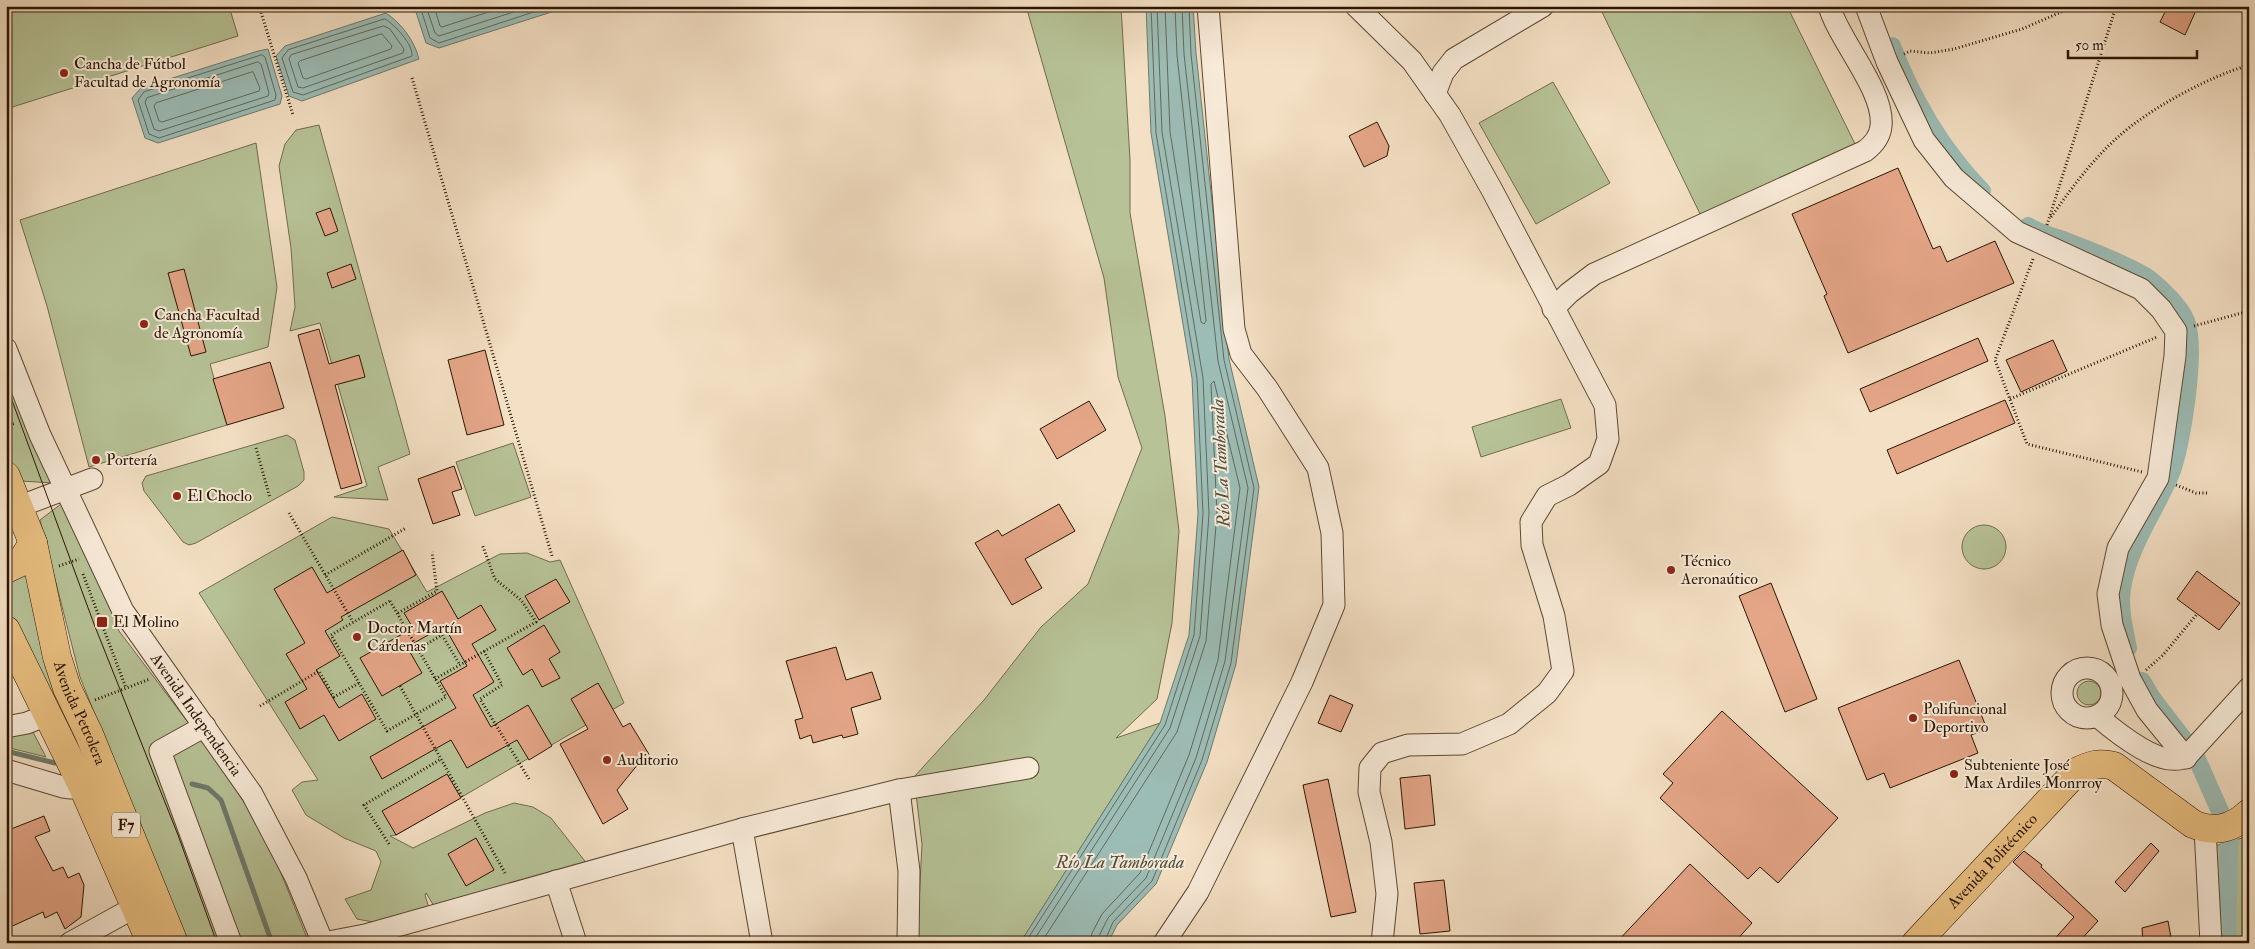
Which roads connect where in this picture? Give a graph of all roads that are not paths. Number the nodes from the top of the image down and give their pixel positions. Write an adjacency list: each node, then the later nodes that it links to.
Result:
1 (1208, 6): 41 (street)
2 (1356, 6): 8 (street)
3 (1543, 6): 8 (street)
4 (1829, 6): 7 (street)
5 (1866, 6): 6 (street)
6 (1886, 62): 7 (street); 23 (street)
7 (1863, 74): 9 (street)
8 (1435, 94): 9 (street)
9 (1553, 309): 42 (street)
10 (6, 350): 13 (street, Avenida Independencia)
11 (6, 476): 14 (main road, Avenida Petrolera / F7)
12 (92, 479): 13 (street)
13 (65, 490): 14 (street); 21 (street, Avenida Independencia)
14 (12, 503): 15 (main road, Avenida Petrolera / F7)
15 (32, 543): 16 (main road); 35 (main road, Avenida Petrolera / F7)
16 (6, 569)
17 (6, 630): 19 (main road, Avenida Petrolera / F7)
18 (2249, 688): 23 (street)
19 (47, 715): 22 (street); 26 (main road, Avenida Petrolera / F7)
20 (2097, 716): 23 (street)
21 (205, 726): 36 (street); 37 (street, Avenida Independencia)
22 (6, 727)
23 (2190, 754)
24 (1028, 768): 27 (street)
25 (6, 770): 26 (street)
26 (82, 785): 31 (main road, Avenida Petrolera / F7)
27 (899, 790): 29 (street); 40 (street)
28 (2226, 824): 32 (main road, Avenida Politécnico); 43 (street)
29 (742, 829): 30 (street); 39 (street)
30 (556, 881): 37 (street); 38 (street)
31 (137, 906): 33 (street); 34 (main road, Avenida Petrolera / F7)
32 (1926, 939)
33 (70, 943)
34 (151, 943)
35 (174, 943)
36 (231, 943)
37 (323, 943)
38 (576, 943)
39 (762, 943)
40 (908, 943)
41 (1164, 943)
42 (1382, 943)
43 (2210, 943)

